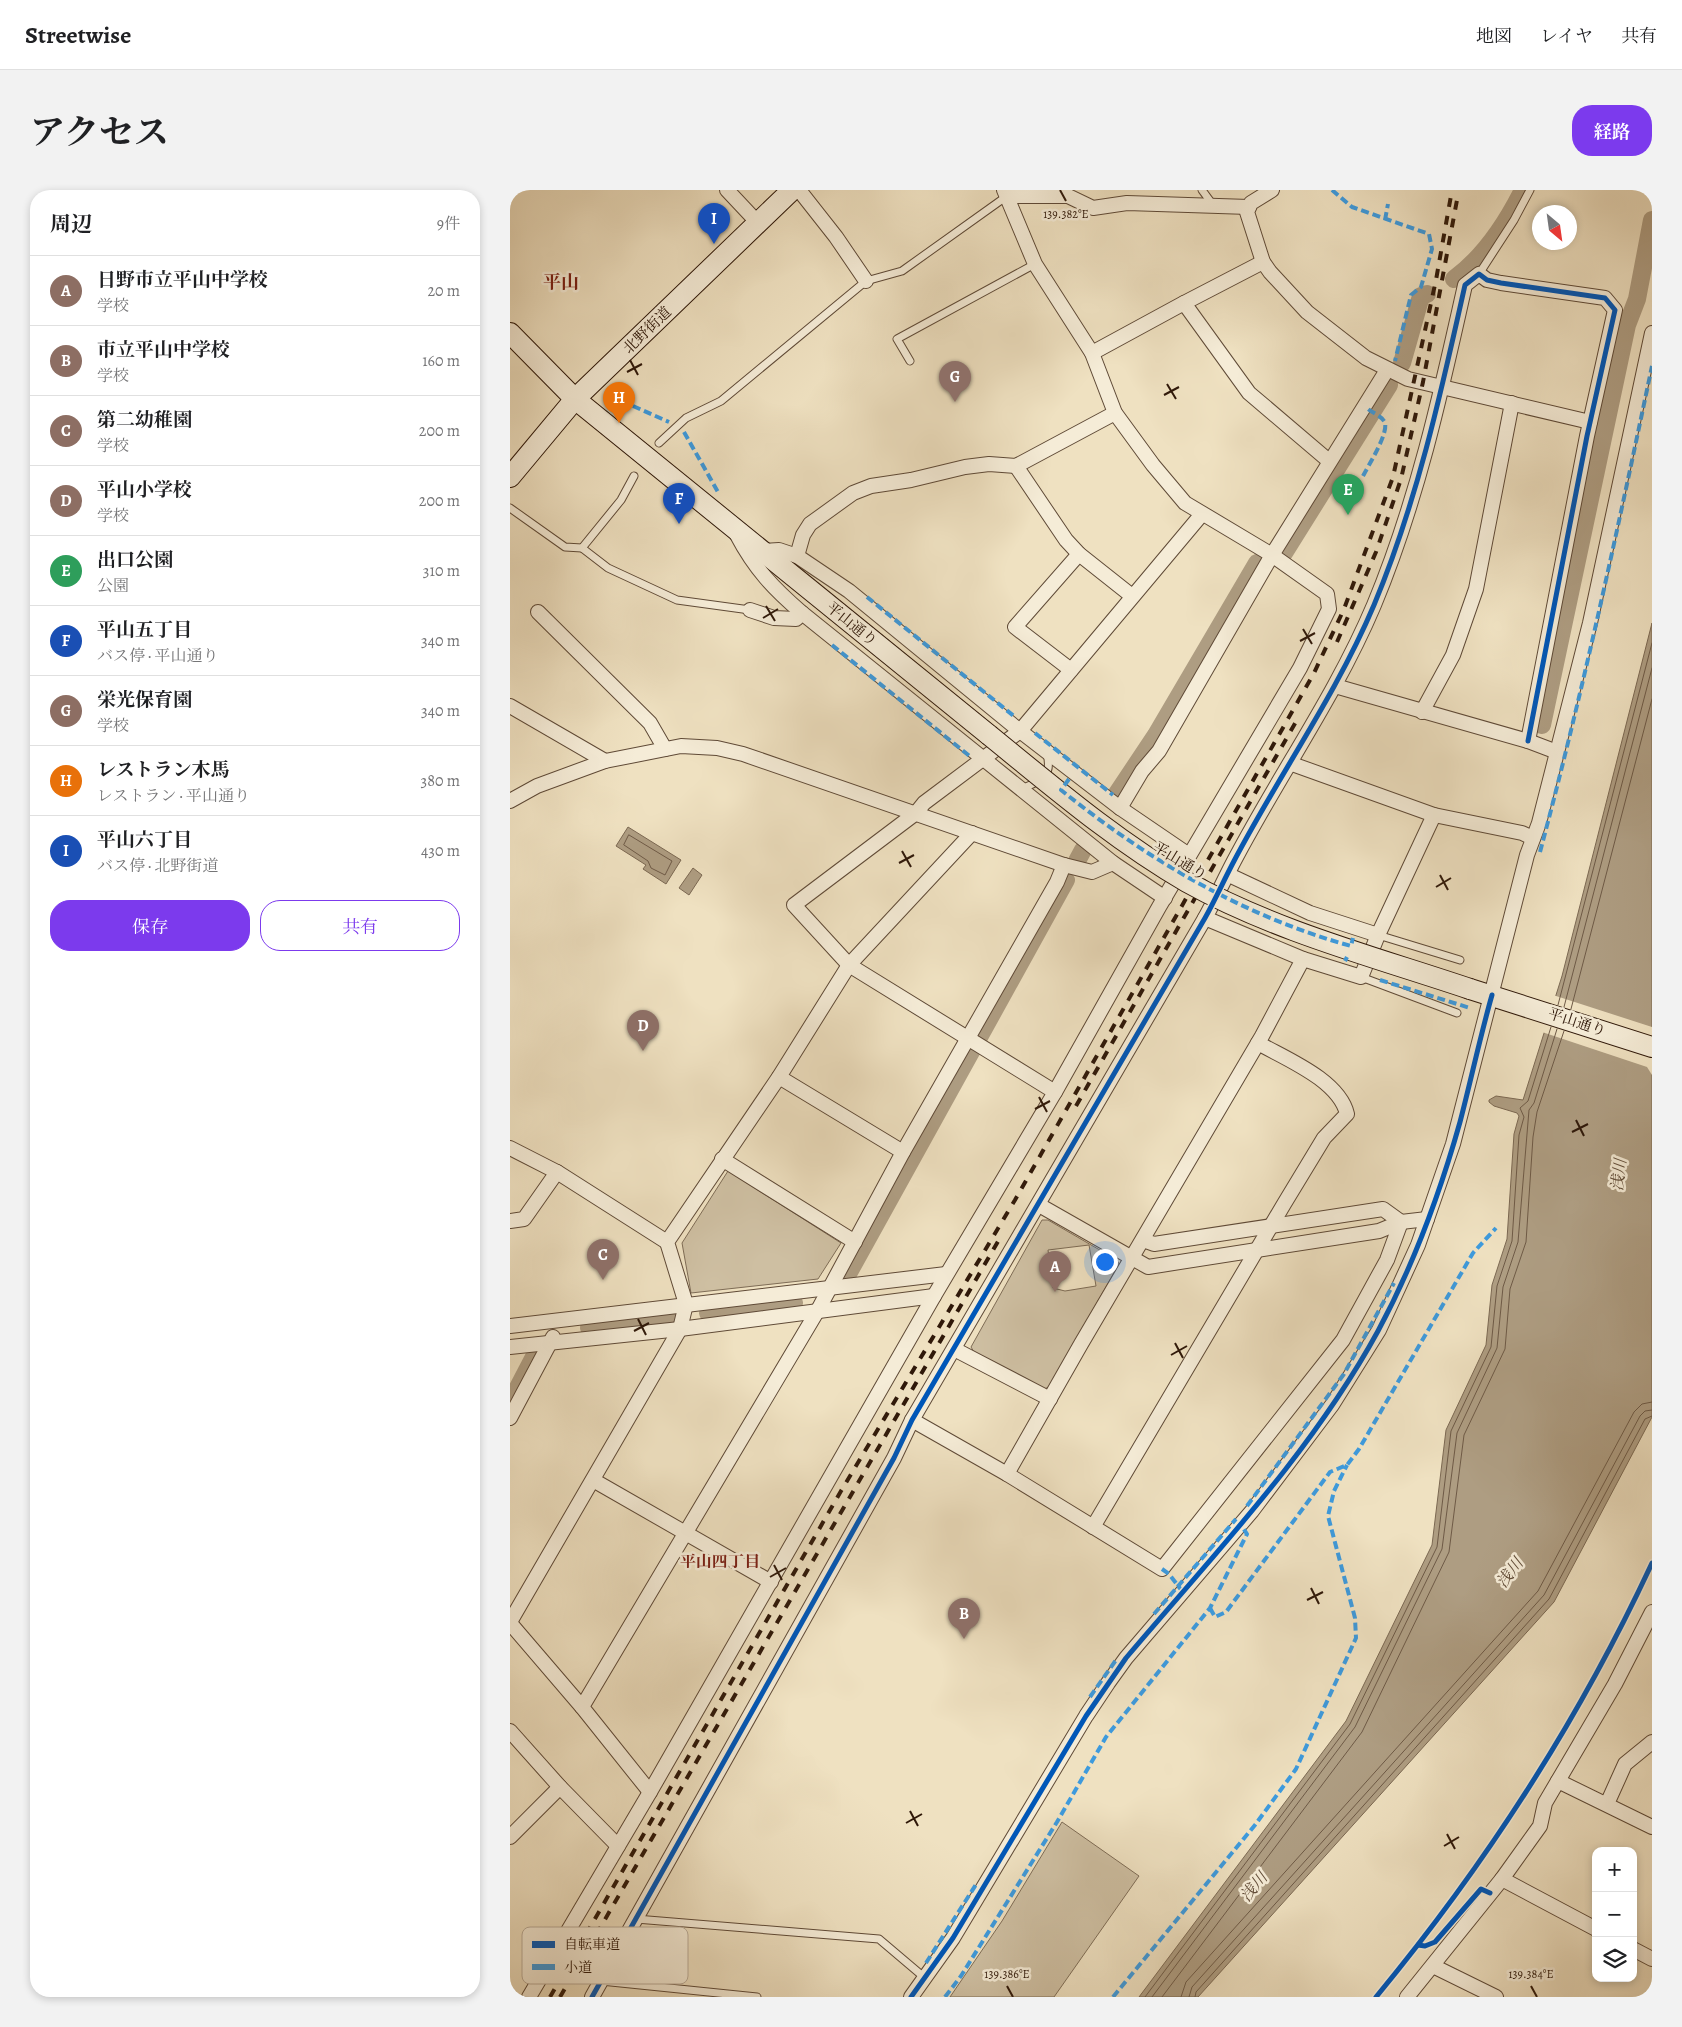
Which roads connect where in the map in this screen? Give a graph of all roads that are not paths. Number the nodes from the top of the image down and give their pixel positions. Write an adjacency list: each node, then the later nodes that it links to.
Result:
1 (727, 190): 10 (street)
2 (792, 190): 10 (main road, 北野街道)
3 (799, 190): 14 (street)
4 (1202, 190): 8 (lane)
5 (1272, 190): 9 (street)
6 (1530, 190): 13 (lane)
7 (1006, 193): 8 (street); 12 (street); 14 (lane)
8 (1213, 205): 9 (street)
9 (1249, 207): 11 (street)
10 (758, 223): 22 (main road, 北野街道)
11 (1263, 262): 15 (street); 20 (street)
12 (1035, 264): 18 (street); 19 (lane)
13 (1479, 274): 21 (street); 25 (street)
14 (866, 281): 26 (lane)
15 (1184, 303): 18 (street); 27 (street)
16 (510, 333): 22 (main road, 平山通り)
17 (1652, 333): 51 (street)
18 (1092, 353): 24 (street)
19 (910, 361)
20 (1387, 370): 21 (street); 27 (street)
21 (1442, 387): 23 (street); 44 (street)
22 (576, 399): 30 (main road, 北野街道); 33 (main road, 平山通り)
23 (1512, 403): 25 (street); 46 (street)
24 (1115, 413): 28 (street); 32 (street)
25 (1590, 422): 48 (street)
26 (659, 443)
27 (1329, 461): 38 (street)
28 (1016, 466): 36 (street); 37 (street)
29 (634, 476): 34 (lane)
30 (510, 477)
31 (510, 508): 34 (lane)
32 (1202, 514): 38 (street); 39 (street)
33 (734, 528): 35 (main road, 平山通り); 42 (street)
34 (582, 548): 40 (lane)
35 (763, 551): 37 (street); 77 (main road, 平山通り, bridge)
36 (1079, 554): 39 (street); 43 (street)
37 (797, 556): 47 (street)
38 (1272, 556): 58 (street); 63 (street)
39 (1132, 596): 43 (street)
40 (750, 610): 42 (street)
41 (538, 612): 49 (street)
42 (802, 613): 52 (street)
43 (1071, 670): 47 (street)
44 (1335, 686): 46 (street); 54 (street)
45 (510, 706): 53 (street)
46 (1422, 712): 48 (street)
47 (1020, 731): 50 (street); 52 (street)
48 (1528, 741): 51 (street)
49 (666, 749): 53 (street); 59 (street)
50 (1046, 751): 55 (lane); 58 (street)
51 (1557, 752): 62 (street)
52 (983, 759): 56 (street); 59 (street)
53 (605, 761): 57 (street)
54 (1292, 764): 60 (street); 67 (street)
55 (1049, 770): 56 (lane); 66 (lane)
56 (1021, 789): 64 (street)
57 (510, 801)
58 (1120, 808): 63 (street)
59 (916, 813): 61 (street); 75 (street)
60 (1434, 815): 62 (street); 71 (street)
61 (972, 833): 65 (street); 75 (street)
62 (1534, 838): 77 (street)
63 (1190, 854): 68 (street)
64 (1113, 863): 65 (street); 68 (street)
65 (1064, 865): 79 (street)
66 (1170, 874)
67 (1229, 875): 70 (street); 71 (street)
68 (1165, 898): 83 (street)
69 (1224, 903): 73 (lane)
70 (1205, 918): 72 (street); 88 (street)
71 (1378, 935): 73 (street); 74 (lane)
72 (1303, 959): 76 (street); 80 (street)
73 (1367, 960): 76 (street)
74 (1460, 960)
75 (849, 965): 79 (street); 82 (street)
76 (1361, 977): 78 (lane)
77 (1497, 996): 81 (main road, 平山通り); 89 (street)
78 (1457, 1013)
79 (967, 1037): 83 (street); 85 (street)
80 (1258, 1043): 92 (street); 93 (street)
81 (1652, 1047)
82 (779, 1077): 85 (street); 86 (street)
83 (1055, 1092): 98 (street)
84 (510, 1148): 87 (street)
85 (902, 1152): 95 (street)
86 (722, 1159): 94 (street); 95 (street)
87 (557, 1172): 90 (street); 94 (street)
88 (1039, 1205): 97 (street); 108 (street)
89 (1427, 1219): 91 (street); 137 (street)
90 (510, 1221)
91 (1401, 1222): 92 (street); 96 (street); 114 (street)
92 (1272, 1226): 93 (street); 96 (street)
93 (1143, 1240): 97 (street)
94 (667, 1242): 101 (street)
95 (855, 1242): 99 (street)
96 (1258, 1250): 97 (street); 114 (street)
97 (1132, 1257): 109 (street)
98 (946, 1274): 99 (street); 100 (street)
99 (831, 1287): 101 (street); 102 (street)
100 (934, 1296): 102 (street); 116 (street)
101 (686, 1304): 103 (street); 105 (street)
102 (818, 1310): 105 (street); 115 (street)
103 (565, 1320): 104 (street); 106 (street)
104 (510, 1326)
105 (680, 1329): 106 (street); 113 (street)
106 (550, 1342): 107 (street); 110 (street)
107 (510, 1347)
108 (954, 1349): 109 (street); 111 (street)
109 (1050, 1399): 112 (street)
110 (510, 1418)
111 (912, 1420): 112 (street); 130 (street)
112 (1007, 1474): 114 (street)
113 (593, 1480): 115 (street); 118 (street)
114 (1093, 1527)
115 (685, 1532): 116 (street); 119 (street)
116 (771, 1582): 124 (street)
117 (1652, 1612): 122 (street)
118 (510, 1622): 119 (street)
119 (582, 1707): 124 (street)
120 (510, 1731): 123 (street)
121 (1652, 1742): 125 (street)
122 (1558, 1781): 125 (street); 129 (street)
123 (560, 1788): 127 (street); 128 (street)
124 (650, 1792): 128 (street)
125 (1607, 1804): 126 (street)
126 (1652, 1826)
127 (510, 1838)
128 (618, 1846): 131 (street)
129 (1502, 1879): 133 (street); 136 (street)
130 (635, 1919): 132 (street); 137 (lane)
131 (570, 1927)
132 (631, 1927)
133 (1592, 1927)
134 (1637, 1951): 135 (street)
135 (1652, 1959)
136 (1433, 1966): 145 (street); 146 (street)
137 (925, 1979): 144 (street)
138 (537, 1984): 141 (street)
139 (599, 1984): 142 (street)
140 (630, 1984): 143 (lane)
141 (529, 1997)
142 (592, 1997)
143 (757, 1997)
144 (911, 1997)
145 (1407, 1997)
146 (1496, 1997)

